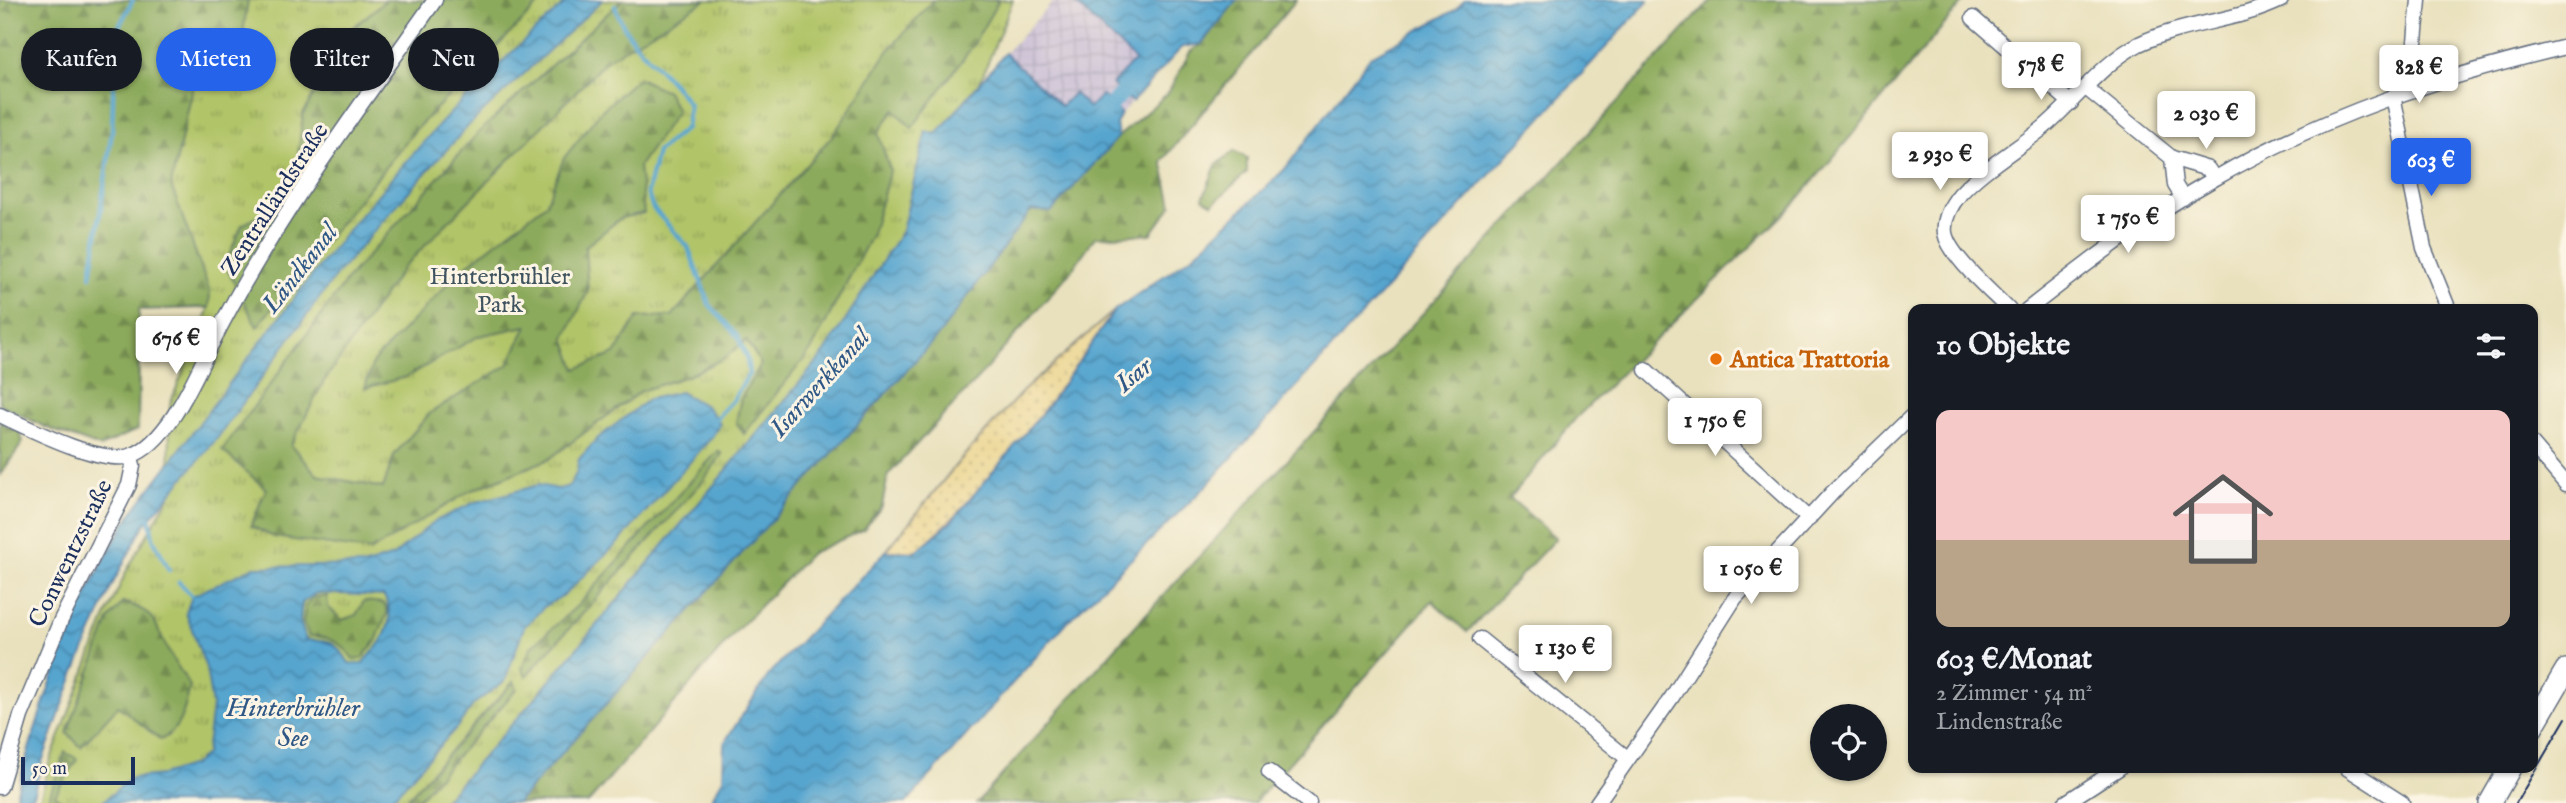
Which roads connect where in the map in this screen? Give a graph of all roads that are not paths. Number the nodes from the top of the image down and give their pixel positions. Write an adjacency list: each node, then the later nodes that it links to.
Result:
1 (435, 0): 20 (street, Zentralländstraße)
2 (2281, 0): 7 (street)
3 (2419, 0): 6 (street)
4 (1973, 18): 9 (street)
5 (2566, 47): 6 (street)
6 (2419, 86): 8 (street)
7 (2086, 88): 9 (street); 10 (street)
8 (2393, 96): 11 (street); 15 (street)
9 (2070, 103): 13 (street)
10 (2172, 158): 11 (street); 12 (street)
11 (2214, 178): 12 (street)
12 (2183, 198): 14 (street)
13 (2003, 304)
14 (2034, 304)
15 (2447, 304)
16 (1646, 370): 22 (street)
17 (0, 415): 20 (street)
18 (1908, 420): 22 (street)
19 (2538, 451): 21 (street)
20 (131, 456): 31 (street, Conwentzstraße)
21 (2566, 484)
22 (1809, 519): 26 (street)
23 (1480, 639): 26 (street)
24 (2566, 670): 25 (main road)
25 (2538, 718)
26 (1627, 758): 33 (street)
27 (1269, 772): 32 (street)
28 (2111, 773): 34 (street)
29 (2355, 773): 35 (street)
30 (2507, 773): 36 (main road)
31 (0, 787)
32 (1309, 803)
33 (1597, 803)
34 (2065, 803)
35 (2402, 803)
36 (2490, 803)

